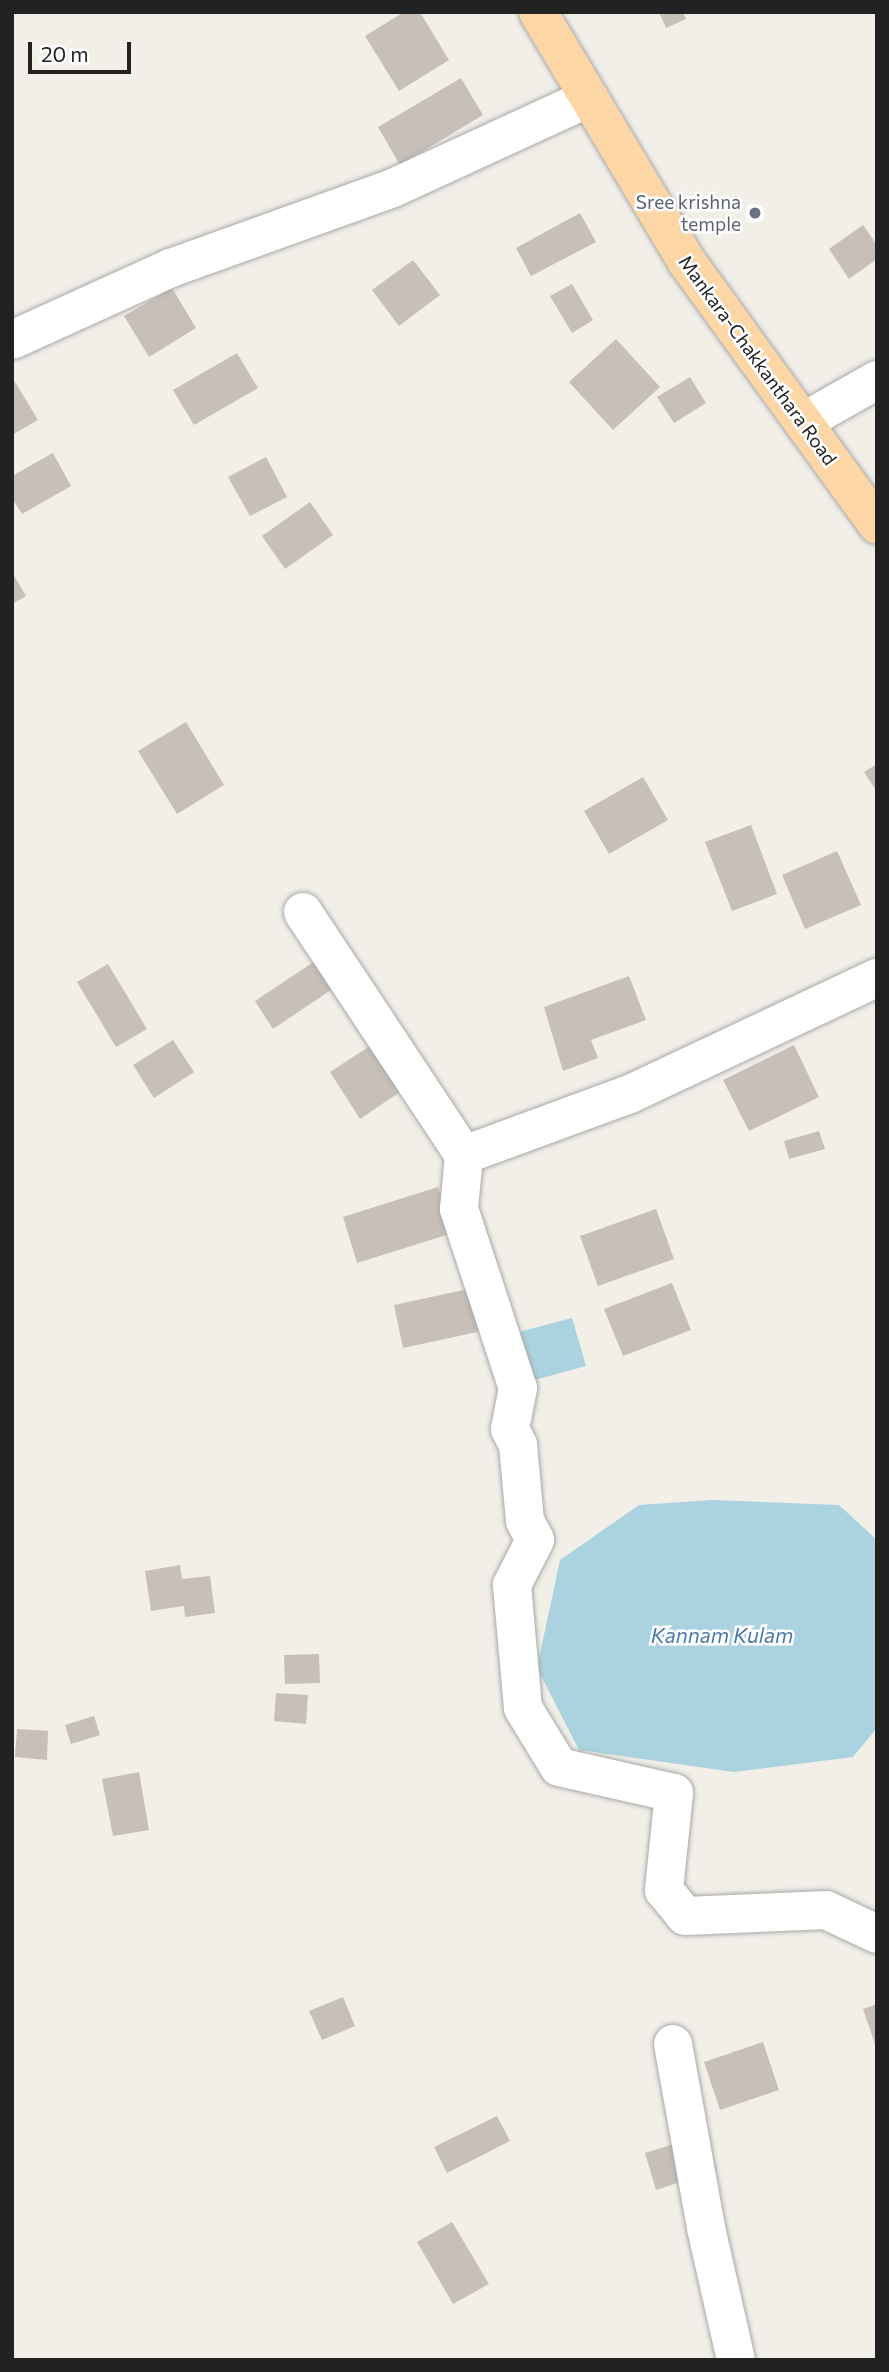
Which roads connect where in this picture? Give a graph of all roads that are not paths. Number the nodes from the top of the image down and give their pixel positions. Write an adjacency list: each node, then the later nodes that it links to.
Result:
1 (538, 12): 2 (main road, Mankara-Chakkanthara Road)
2 (589, 98): 3 (street); 5 (main road, Mankara-Chakkanthara Road)
3 (12, 340)
4 (877, 380): 5 (street)
5 (803, 422): 6 (main road, Mankara-Chakkanthara Road)
6 (877, 524)
7 (303, 912): 9 (street)
8 (877, 978): 9 (street)
9 (464, 1155): 10 (street)
10 (877, 1934)
11 (673, 2044): 12 (street)
12 (736, 2360)

